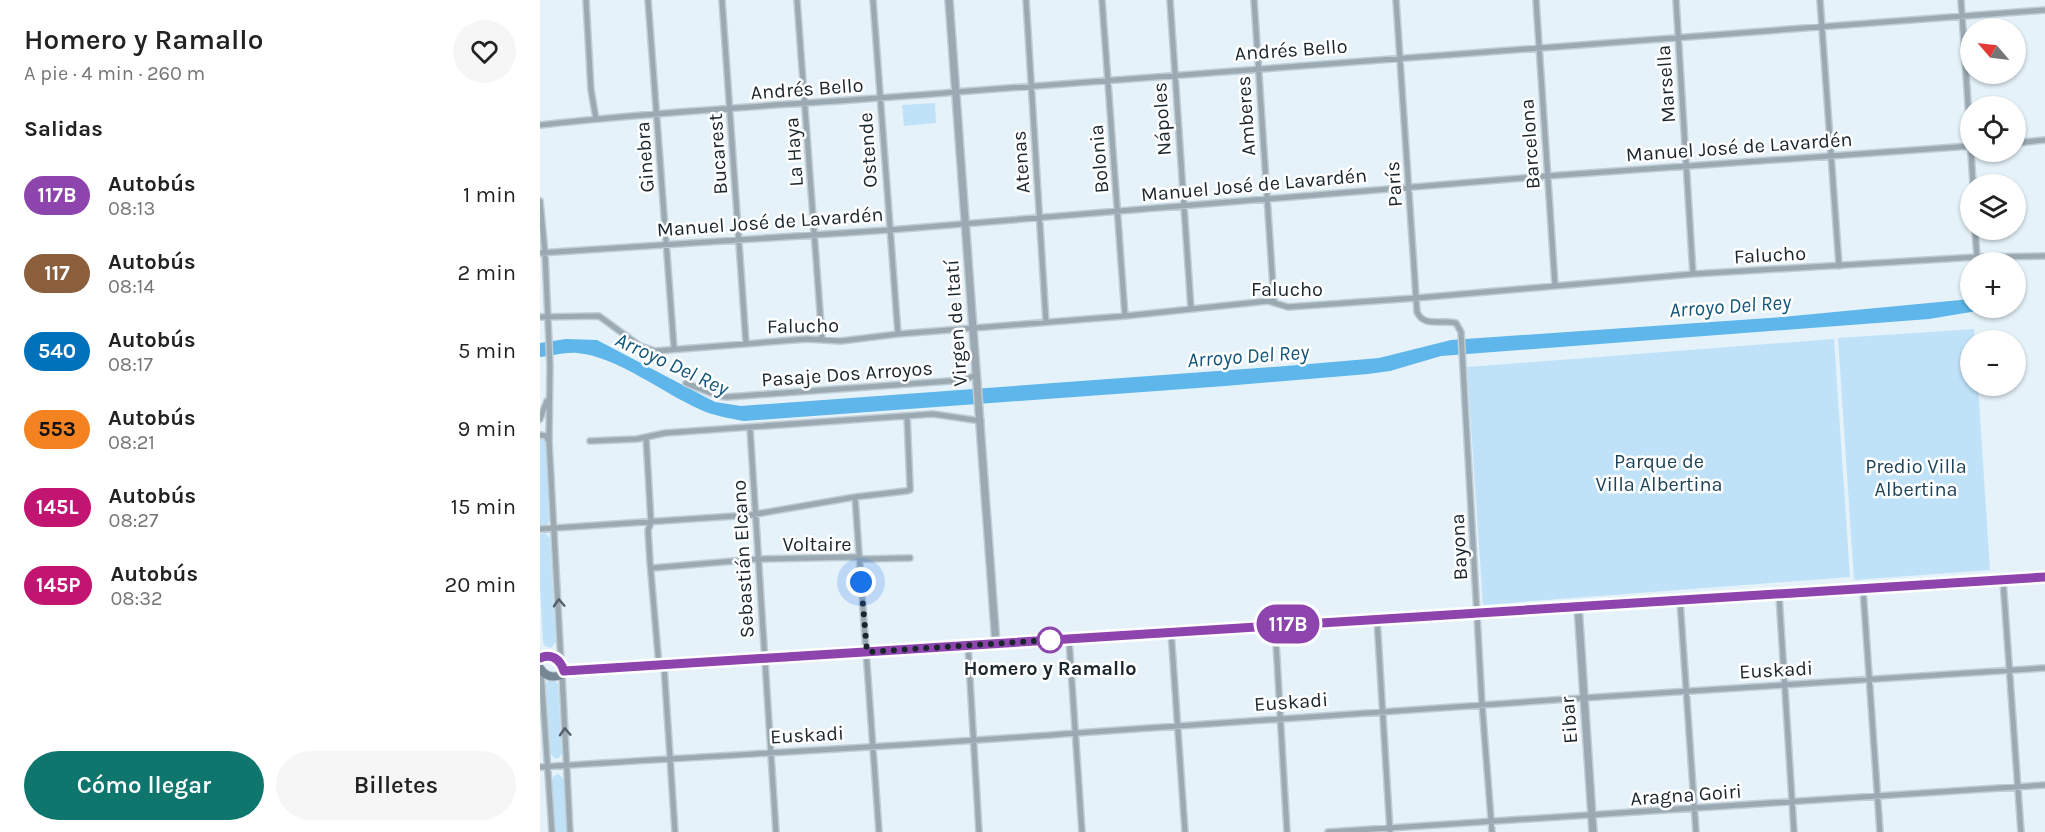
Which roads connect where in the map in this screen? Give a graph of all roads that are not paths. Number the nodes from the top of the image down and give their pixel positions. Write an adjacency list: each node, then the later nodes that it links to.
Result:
1 (586, 0): 32 (street)
2 (648, 0): 31 (street, Ginebra)
3 (722, 0): 30 (street, Bucarest)
4 (797, 0): 29 (street, La Haya)
5 (873, 0): 28 (street, Ostende)
6 (949, 0): 26 (street, Virgen de Itatí)
7 (1026, 0): 25 (street, Atenas)
8 (1102, 0): 24 (street, Bolonia)
9 (1170, 0): 23 (street, Nápoles)
10 (1254, 0): 22 (street, Amberes)
11 (1396, 0): 21 (street, París)
12 (1536, 0): 20 (street, Barcelona)
13 (1676, 0): 19 (street, Marsella)
14 (1820, 0): 18 (street)
15 (1961, 0): 17 (street)
16 (2045, 10): 17 (street, Andrés Bello)
17 (1962, 16): 18 (street, Andrés Bello); 27 (street)
18 (1822, 26): 19 (street, Andrés Bello); 37 (street)
19 (1678, 36): 20 (street, Andrés Bello); 38 (street, Marsella)
20 (1539, 47): 21 (street, Andrés Bello); 39 (street, Barcelona)
21 (1401, 57): 22 (street, Andrés Bello); 40 (street, París)
22 (1258, 67): 23 (street, Andrés Bello); 41 (street, Amberes)
23 (1174, 73): 24 (street, Andrés Bello); 43 (street, Nápoles)
24 (1107, 80): 25 (street, Andrés Bello); 44 (street, Bolonia)
25 (1031, 86): 26 (street, Andrés Bello); 45 (street, Atenas)
26 (955, 92): 28 (street, Andrés Bello); 46 (street, Virgen de Itatí)
27 (1967, 96)
28 (880, 98): 29 (street, Andrés Bello); 47 (street, Ostende)
29 (806, 104): 30 (street, Andrés Bello); 48 (street, La Haya)
30 (730, 109): 31 (street, Andrés Bello); 49 (street, Bucarest)
31 (657, 114): 32 (street, Andrés Bello); 50 (street, Ginebra)
32 (596, 118): 33 (street, Andrés Bello)
33 (540, 125)
34 (2045, 140): 35 (street)
35 (2026, 141)
36 (1960, 149): 37 (street, Manuel José de Lavardén)
37 (1831, 155): 38 (street, Manuel José de Lavardén); 55 (street)
38 (1687, 166): 39 (street, Manuel José de Lavardén); 56 (street, Marsella)
39 (1547, 176): 40 (street, Manuel José de Lavardén); 57 (street, Barcelona)
40 (1410, 187): 41 (street, Manuel José de Lavardén); 58 (street, París)
41 (1267, 200): 43 (street, Manuel José de Lavardén); 59 (street, Amberes)
42 (540, 201): 51 (street)
43 (1183, 207): 44 (street, Manuel José de Lavardén); 60 (street, Nápoles)
44 (1118, 211): 45 (street, Manuel José de Lavardén); 61 (street, Bolonia)
45 (1039, 217): 46 (street, Manuel José de Lavardén); 63 (street, Atenas)
46 (966, 224): 47 (street, Manuel José de Lavardén); 64 (street, Virgen de Itatí)
47 (889, 230): 48 (street, Manuel José de Lavardén); 66 (street, Ostende)
48 (814, 235): 49 (street, Manuel José de Lavardén); 67 (street, La Haya)
49 (739, 240): 50 (street, Manuel José de Lavardén); 68 (street, Bucarest)
50 (666, 244): 51 (street, Manuel José de Lavardén); 69 (street, Ginebra)
51 (542, 254): 62 (street)
52 (2026, 256): 53 (street, Falucho)
53 (2045, 256)
54 (1960, 258): 55 (street, Falucho)
55 (1839, 266): 56 (street, Falucho)
56 (1693, 273): 57 (street, Falucho)
57 (1555, 285): 58 (street, Falucho)
58 (1416, 298): 59 (street, Falucho); 65 (street, París)
59 (1274, 302): 60 (street, Falucho)
60 (1191, 309): 61 (street, Falucho)
61 (1125, 316): 63 (street, Falucho)
62 (543, 317): 69 (street, Falucho); 72 (street)
63 (1046, 322): 64 (street, Falucho)
64 (972, 329): 66 (street, Falucho); 70 (street, Virgen de Itatí)
65 (1461, 332): 96 (street, Bayona)
66 (898, 334): 67 (street, Falucho)
67 (822, 339): 68 (street, Falucho)
68 (746, 343): 69 (street, Falucho)
69 (674, 348)
70 (976, 378): 71 (street, Pasaje Dos Arroyos); 74 (street, Virgen de Itatí)
71 (687, 383)
72 (549, 397): 75 (street); 79 (street)
73 (907, 416): 74 (street); 76 (street); 81 (street)
74 (981, 417): 101 (street, Virgen de Itatí)
75 (540, 419)
76 (750, 428): 78 (street); 82 (street, Sebastián Elcano)
77 (540, 435): 79 (street)
78 (646, 438): 80 (street); 83 (street)
79 (549, 441): 85 (street)
80 (590, 441)
81 (855, 497): 82 (street); 86 (street)
82 (756, 514): 83 (street); 88 (street, Sebastián Elcano)
83 (651, 523): 85 (street); 89 (street)
84 (540, 529): 85 (street)
85 (555, 529): 106 (street, one-way to 85)
86 (860, 558): 87 (street, Voltaire); 88 (street, Voltaire); 103 (street)
87 (910, 558)
88 (758, 559): 89 (street, Voltaire); 105 (street, Sebastián Elcano)
89 (652, 568): 107 (street)
90 (2045, 577): 91 (main road)
91 (2003, 580): 92 (main road); 110 (street)
92 (1863, 589): 93 (main road); 112 (street)
93 (1779, 595): 94 (main road); 113 (street)
94 (1680, 600): 95 (main road); 114 (street)
95 (1578, 606): 96 (main road); 115 (street, Eibar)
96 (1478, 612): 97 (main road); 116 (street, Bayona)
97 (1377, 619): 98 (main road); 117 (street)
98 (1275, 625): 99 (main road); 118 (street)
99 (1172, 631): 100 (main road); 119 (street)
100 (1069, 639): 101 (main road); 120 (street)
101 (996, 644): 102 (main road)
102 (968, 646): 103 (main road); 121 (street)
103 (867, 652): 105 (main road); 122 (street)
104 (540, 657): 106 (main road)
105 (764, 659): 107 (main road); 123 (street, Sebastián Elcano)
106 (561, 662): 111 (main road)
107 (661, 666): 111 (main road); 124 (street)
108 (2045, 668): 110 (street, Euskadi)
109 (541, 670): 111 (main road); 127 (street)
110 (2009, 671): 112 (street, Euskadi); 129 (street)
111 (563, 673): 125 (street, one-way to 111)
112 (1868, 679): 113 (street, Euskadi); 130 (street)
113 (1785, 684): 114 (street, Euskadi); 131 (street)
114 (1686, 690): 115 (street, Euskadi); 132 (street)
115 (1584, 697): 116 (street, Euskadi); 133 (street, Eibar)
116 (1482, 704): 117 (street, Euskadi); 134 (street, Bayona)
117 (1382, 711): 118 (street, Euskadi); 135 (street)
118 (1280, 718): 119 (street, Euskadi); 144 (street)
119 (1177, 724): 120 (street, Euskadi); 143 (street)
120 (1076, 734): 121 (street, Euskadi); 142 (street)
121 (974, 739): 122 (street, Euskadi); 141 (street)
122 (873, 746): 123 (street, Euskadi); 140 (street)
123 (770, 752): 124 (street, Euskadi); 139 (street, Sebastián Elcano)
124 (670, 758): 125 (street, Euskadi); 138 (street)
125 (566, 766): 127 (street, Euskadi); 137 (street)
126 (540, 767): 127 (street, Euskadi)
127 (547, 767): 136 (street)
128 (2045, 785): 129 (street, Aragna Goiri)
129 (2017, 786): 130 (street, Aragna Goiri); 151 (street)
130 (1878, 796): 131 (street, Aragna Goiri); 150 (street)
131 (1792, 803): 132 (street, Aragna Goiri); 149 (street)
132 (1694, 809): 133 (street, Aragna Goiri); 148 (street)
133 (1592, 816): 134 (street, Aragna Goiri); 147 (street, Eibar)
134 (1491, 821): 135 (street, Aragna Goiri); 146 (street, Bayona)
135 (1390, 830): 145 (street, Aragna Goiri)
136 (552, 832)
137 (570, 832)
138 (675, 832)
139 (776, 832)
140 (879, 832)
141 (979, 832)
142 (1082, 832)
143 (1185, 832)
144 (1287, 832)
145 (1329, 832)
146 (1492, 832)
147 (1593, 832)
148 (1696, 832)
149 (1794, 832)
150 (1880, 832)
151 (2021, 832)

